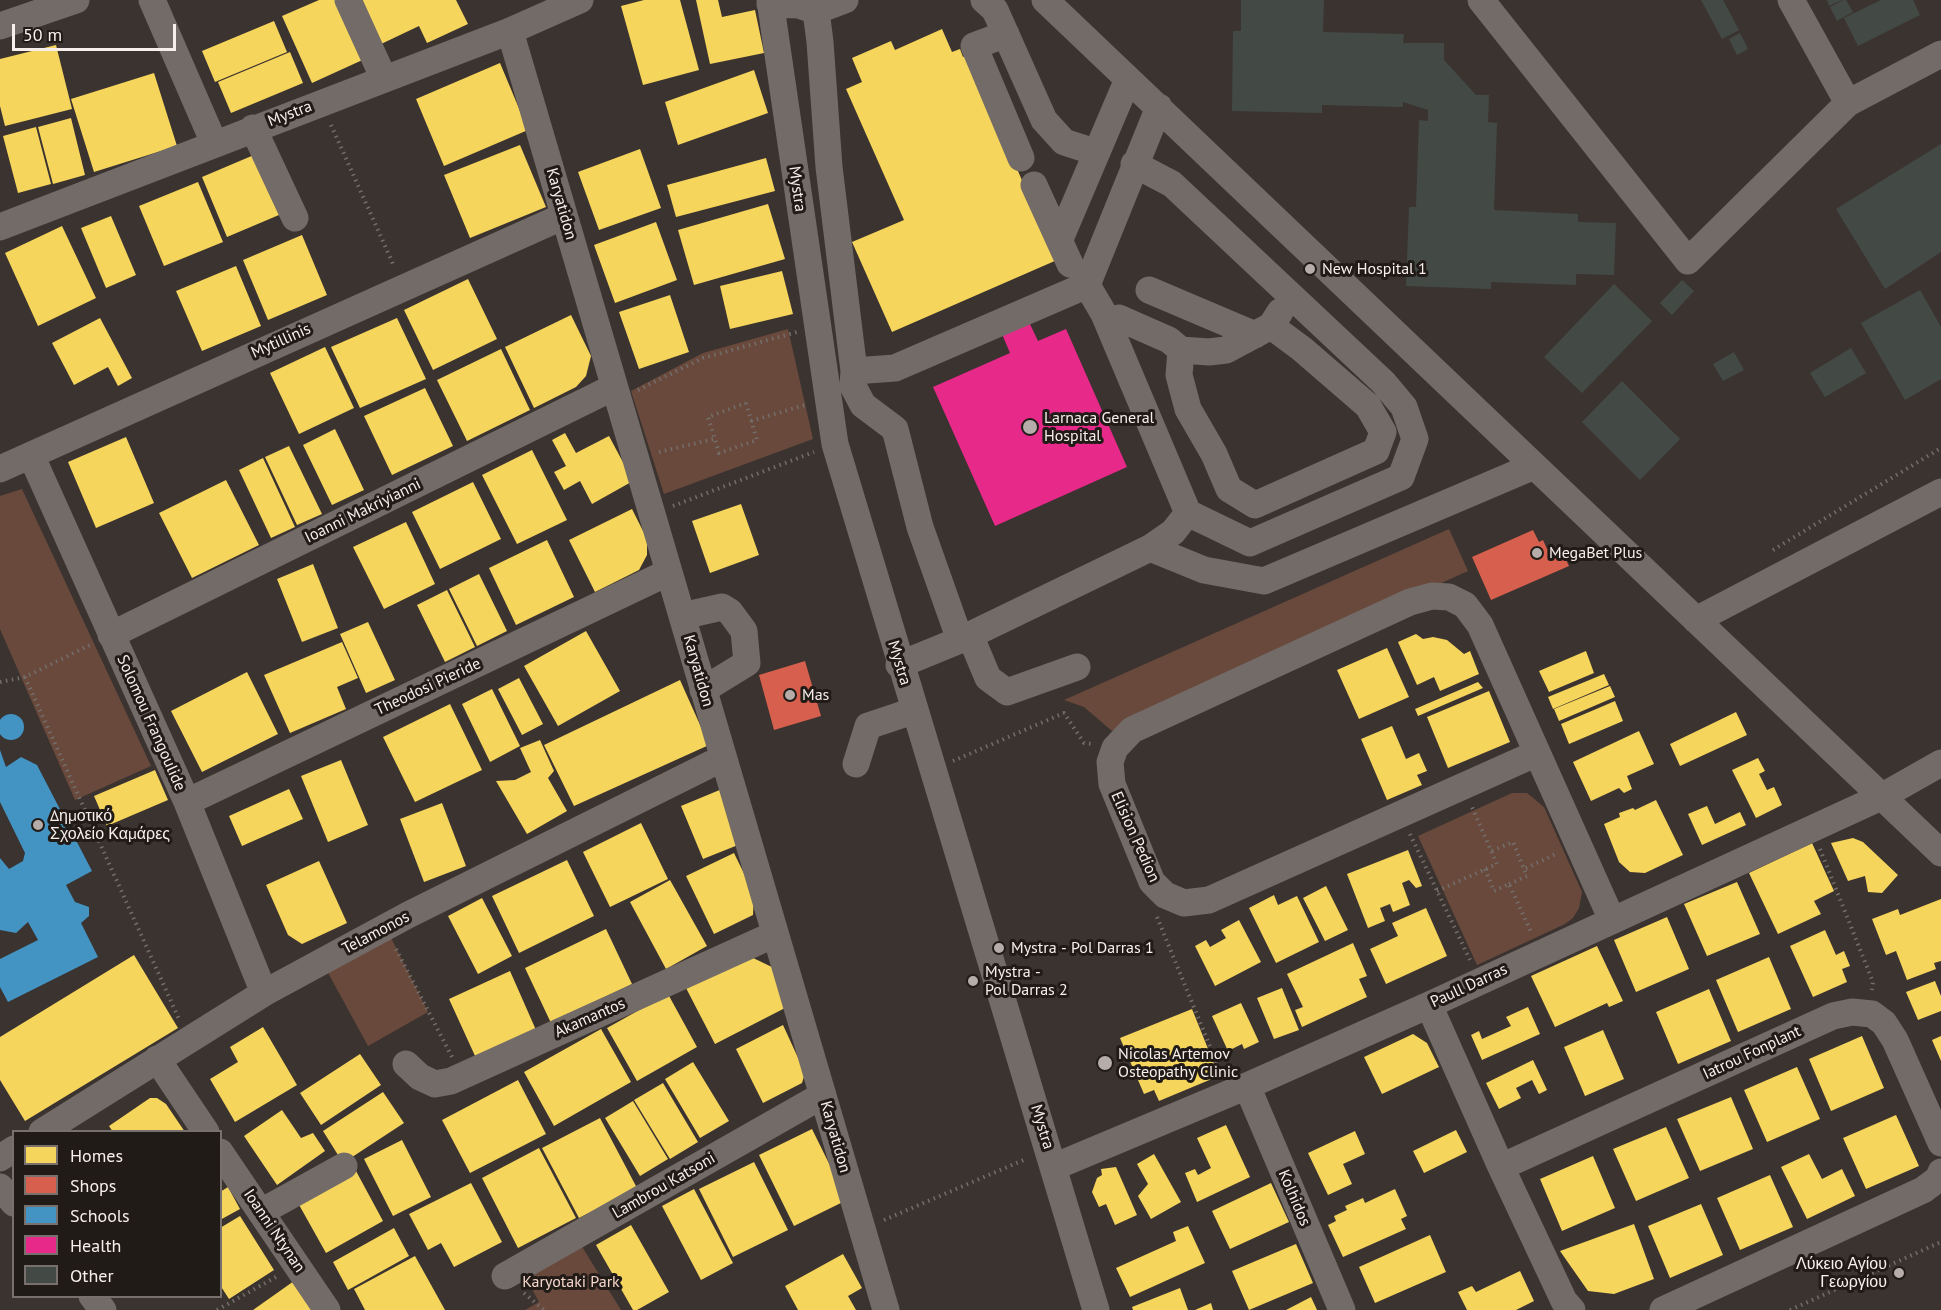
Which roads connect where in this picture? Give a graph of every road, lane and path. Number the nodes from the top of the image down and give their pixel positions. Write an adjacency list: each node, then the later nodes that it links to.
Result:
1 (76, 0): 12 (street)
2 (152, 0): 22 (street)
3 (348, 0): 16 (street)
4 (845, 0): 11 (street)
5 (984, 0): 14 (street)
6 (1045, 0): 17 (street)
7 (1481, 0): 19 (street)
8 (1791, 0): 19 (street)
9 (574, 1): 13 (street, Mystra)
10 (770, 2): 11 (street); 44 (street, Mystra)
11 (816, 11): 39 (street)
12 (0, 26)
13 (510, 31): 16 (street, Mystra); 27 (street, Karyatidon)
14 (1006, 34): 23 (street); 24 (street)
15 (1941, 54): 19 (street)
16 (384, 79): 18 (street, Mystra)
17 (1128, 79): 20 (street); 23 (street)
18 (321, 103): 21 (street, Mystra); 32 (path)
19 (1848, 103)
20 (1159, 107): 25 (street); 48 (street)
21 (253, 129): 22 (street, Mystra); 28 (street)
22 (214, 143): 29 (street, Mystra)
23 (1095, 152): 30 (street)
24 (1021, 158)
25 (1134, 164): 31 (street); 34 (street)
26 (1034, 184): 30 (street)
27 (564, 216): 32 (street, Mytillinis); 40 (street, Karyatidon)
28 (295, 218)
29 (1, 222)
30 (1060, 239): 31 (street)
31 (1079, 275): 39 (street); 51 (street)
32 (403, 286): 47 (street, Mytillinis)
33 (1149, 290): 36 (street)
34 (1289, 295): 36 (street); 51 (street)
35 (1119, 318): 38 (street)
36 (1263, 331): 38 (street); 38 (street)
37 (797, 332): 40 (path)
38 (1181, 350)
39 (854, 371): 59 (street)
40 (626, 389): 52 (street, Karyatidon); 58 (street, Ioanni Makriyianni)
41 (813, 402): 42 (path)
42 (751, 421): 43 (path); 43 (path)
43 (714, 439): 46 (path)
44 (835, 444): 52 (path); 60 (street, Mystra)
45 (1941, 448): 54 (path)
46 (658, 452)
47 (31, 455): 49 (street, Mytillinis); 58 (street, Solomou Frangoulide)
48 (1534, 466): 53 (street); 57 (street)
49 (0, 469)
50 (1941, 492): 57 (street)
51 (1188, 513): 53 (street)
52 (652, 514): 55 (street, Karyatidon)
53 (1150, 548): 59 (street)
54 (1767, 554)
55 (669, 572): 56 (street, Karyatidon); 73 (street, Theodosi Pieride)
56 (682, 616): 64 (street, Karyatidon); 64 (street)
57 (1696, 620): 72 (street)
58 (111, 635): 62 (path); 73 (street, Solomou Frangoulide)
59 (965, 638): 60 (street); 61 (street)
60 (899, 665): 65 (street, Mystra)
61 (1077, 667)
62 (26, 677): 63 (path); 93 (path)
63 (0, 682)
64 (704, 690): 68 (street, Karyatidon)
65 (913, 711): 70 (street); 71 (street, Mystra)
66 (1116, 748): 67 (street); 71 (path); 84 (street, Elision Pedion)
67 (1535, 754): 75 (street, Elision Pedion); 85 (street)
68 (723, 758): 86 (street, Telamonos); 87 (street, Karyatidon)
69 (1941, 763): 72 (street, Paull Darras)
70 (856, 764)
71 (933, 770): 103 (street, Mystra)
72 (1881, 797): 76 (street, Paull Darras); 79 (street)
73 (187, 802): 90 (street, Solomou Frangoulide)
74 (1472, 807): 78 (path)
75 (1401, 814): 83 (path); 84 (street, Elision Pedion)
76 (1812, 829): 85 (street, Paull Darras); 92 (path)
77 (1568, 849): 81 (path)
78 (1492, 851): 80 (path); 81 (path)
79 (1941, 853)
80 (1485, 869): 82 (path); 83 (path)
81 (1524, 869): 82 (path)
82 (1509, 884): 88 (path)
83 (1437, 891): 89 (path)
84 (1166, 895): 97 (path)
85 (1612, 920): 89 (street, Paull Darras)
86 (385, 928): 90 (street, Telamonos); 96 (path)
87 (775, 933): 96 (street, Akamantos); 98 (street, Karyatidon)
88 (1535, 941)
89 (1480, 981): 91 (street, Paull Darras)
90 (264, 993): 93 (street, Telamonos)
91 (1429, 1005): 97 (street, Paull Darras); 105 (street)
92 (1869, 1014): 101 (street); 105 (street, Iatrou Fonplant)
93 (189, 1040): 94 (street, Telamonos)
94 (157, 1059): 99 (street, Telamonos); 100 (street)
95 (406, 1064): 96 (street, Akamantos)
96 (462, 1076)
97 (1238, 1090): 103 (street, Paull Darras); 118 (street, Kolhidos)
98 (823, 1095): 110 (street, Karyatidon); 113 (street, Lambrou Katsoni)
99 (44, 1130)
100 (205, 1130)
101 (1941, 1143)
102 (222, 1155): 109 (street, Ioanni Ntynan)
103 (1052, 1158): 110 (path); 117 (street, Mystra)
104 (344, 1166): 109 (street)
105 (1501, 1167): 119 (street)
106 (1941, 1172): 120 (street)
107 (0, 1187): 108 (street)
108 (12, 1201)
109 (261, 1212): 112 (street, Ioanni Ntynan)
110 (862, 1230): 116 (street, Karyatidon)
111 (1941, 1242): 121 (path)
112 (297, 1266): 114 (path); 115 (street, Ioanni Ntynan)
113 (505, 1276)
114 (217, 1310)
115 (327, 1310)
116 (886, 1310)
117 (1096, 1310)
118 (1342, 1310)
119 (1572, 1310)
120 (1662, 1310)
121 (1790, 1310)

